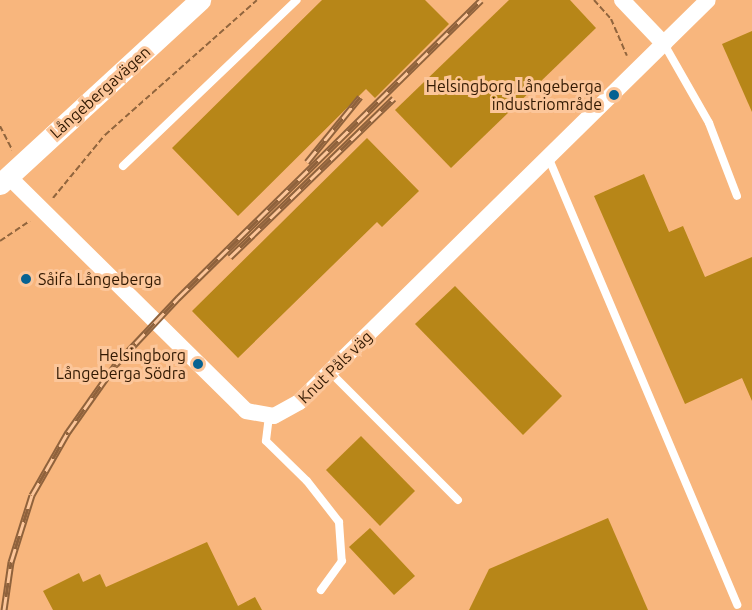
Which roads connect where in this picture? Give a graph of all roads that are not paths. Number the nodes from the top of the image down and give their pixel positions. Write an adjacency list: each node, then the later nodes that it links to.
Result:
1 (200, 0): 8 (street, Långebergavägen)
2 (297, 0): 7 (lane)
3 (622, 0): 5 (street)
4 (708, 0): 5 (street, Knut Påls väg)
5 (664, 44): 6 (street, Knut Påls väg); 9 (lane)
6 (549, 159): 10 (street, Knut Påls väg); 14 (lane)
7 (123, 166)
8 (10, 174): 11 (street)
9 (737, 196)
10 (330, 372): 11 (street, Knut Påls väg); 12 (lane)
11 (269, 416): 13 (lane)
12 (458, 500)
13 (321, 590)
14 (737, 605)

